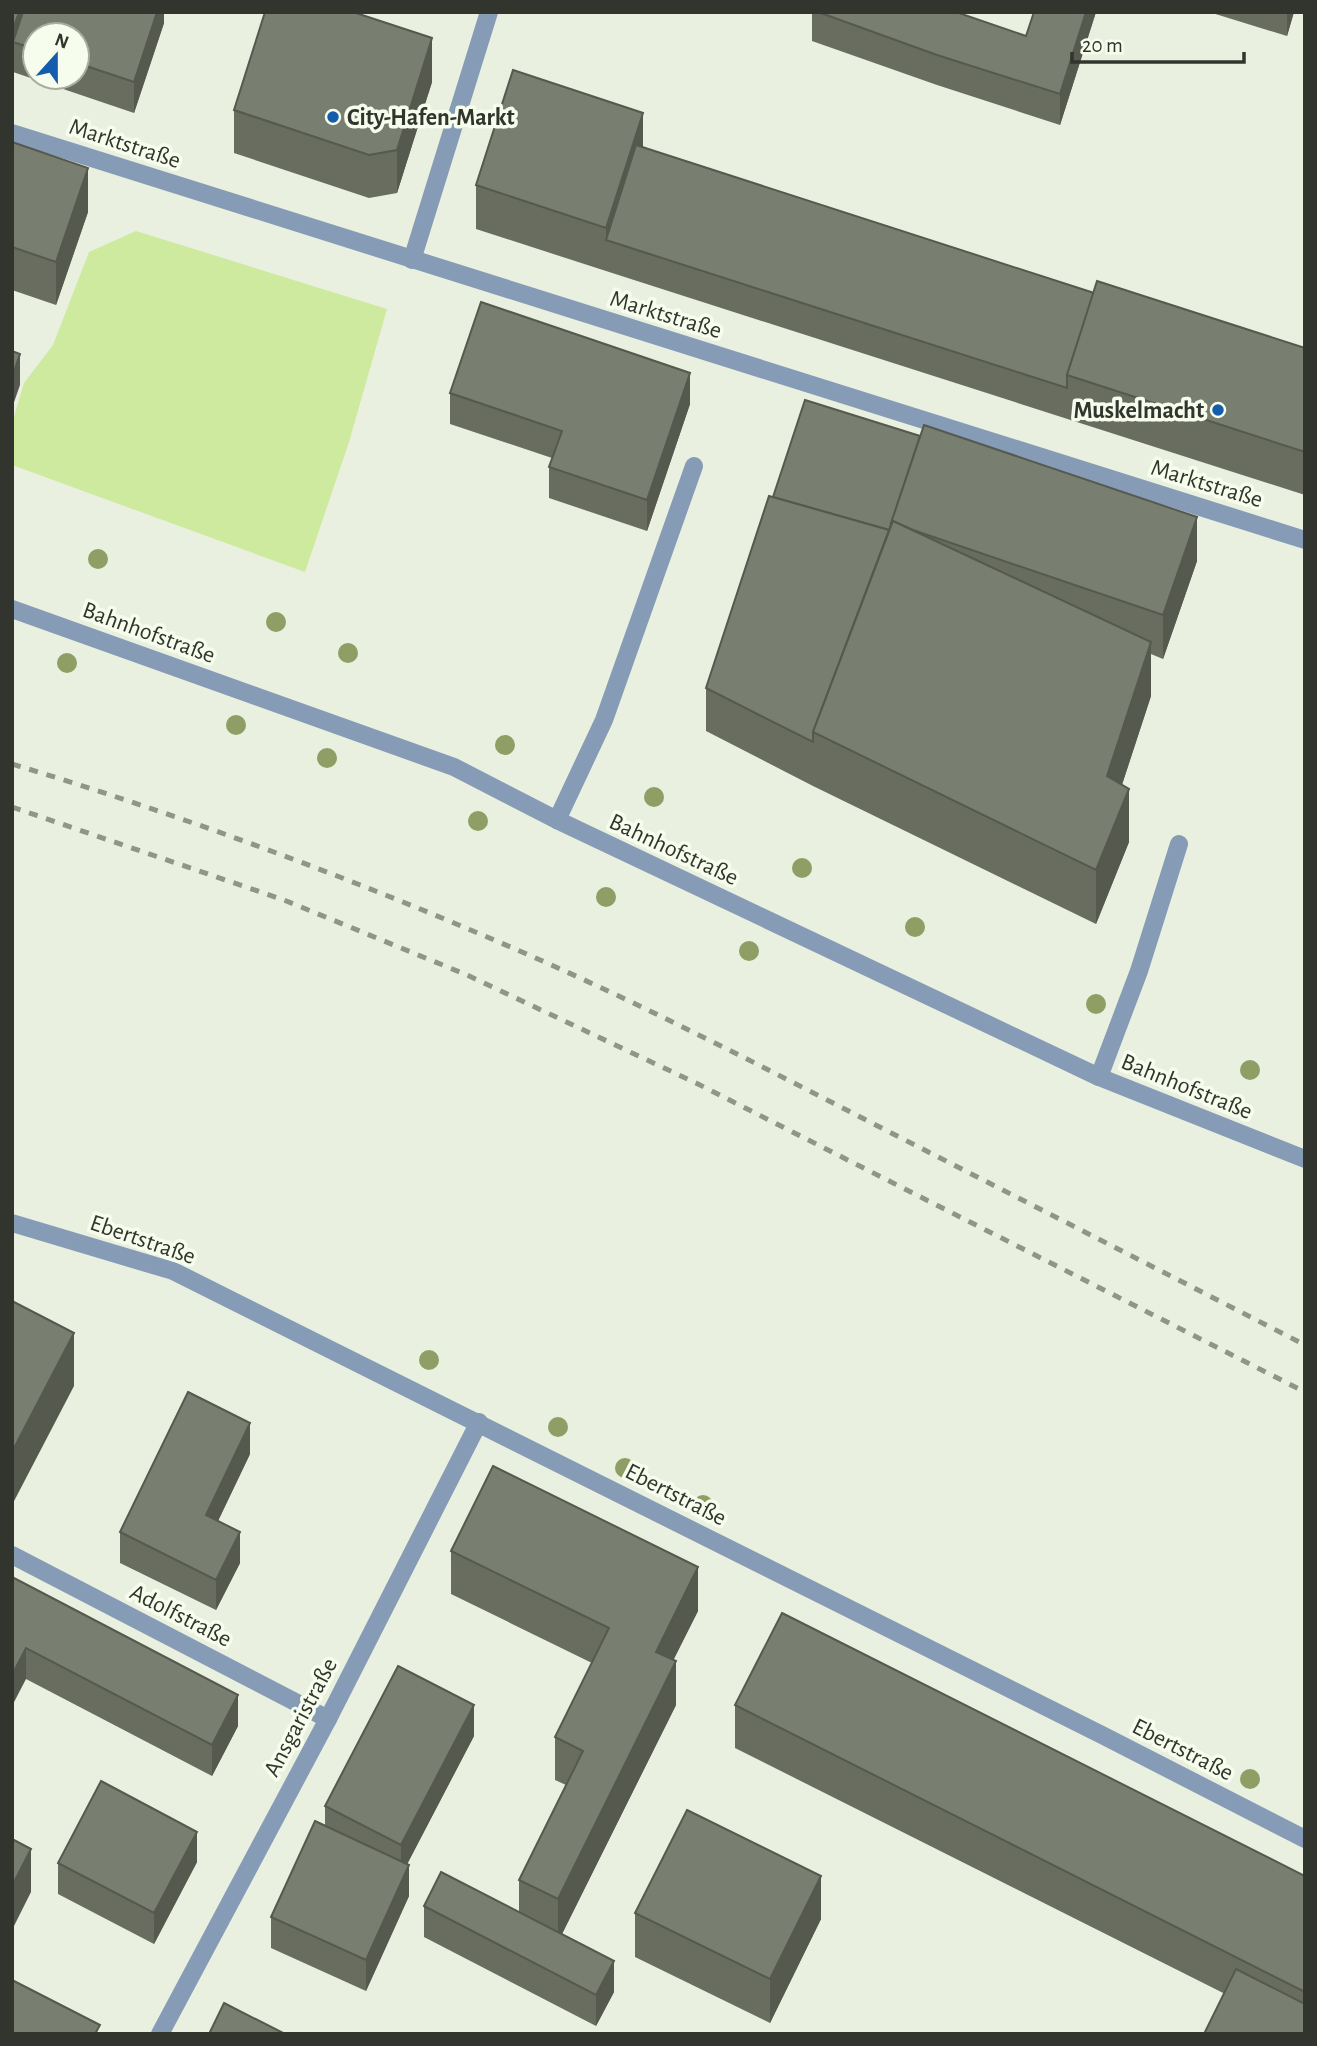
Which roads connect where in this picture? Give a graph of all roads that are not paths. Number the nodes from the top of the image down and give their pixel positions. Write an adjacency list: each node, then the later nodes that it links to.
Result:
1 (489, 12): 3 (street)
2 (12, 133): 3 (street, Marktstraße)
3 (412, 260): 5 (street, Marktstraße)
4 (694, 466): 7 (street)
5 (1305, 540)
6 (12, 609): 7 (street, Bahnhofstraße)
7 (557, 820): 9 (street, Bahnhofstraße)
8 (1178, 844): 9 (street)
9 (1098, 1077): 10 (street, Bahnhofstraße)
10 (1305, 1159)
11 (12, 1223): 12 (street, Ebertstraße)
12 (479, 1422): 14 (street, Ansgaristraße); 15 (street, Ebertstraße)
13 (12, 1555): 14 (street, Adolfstraße)
14 (328, 1719): 16 (street, Ansgaristraße)
15 (1305, 1839)
16 (160, 2034)

